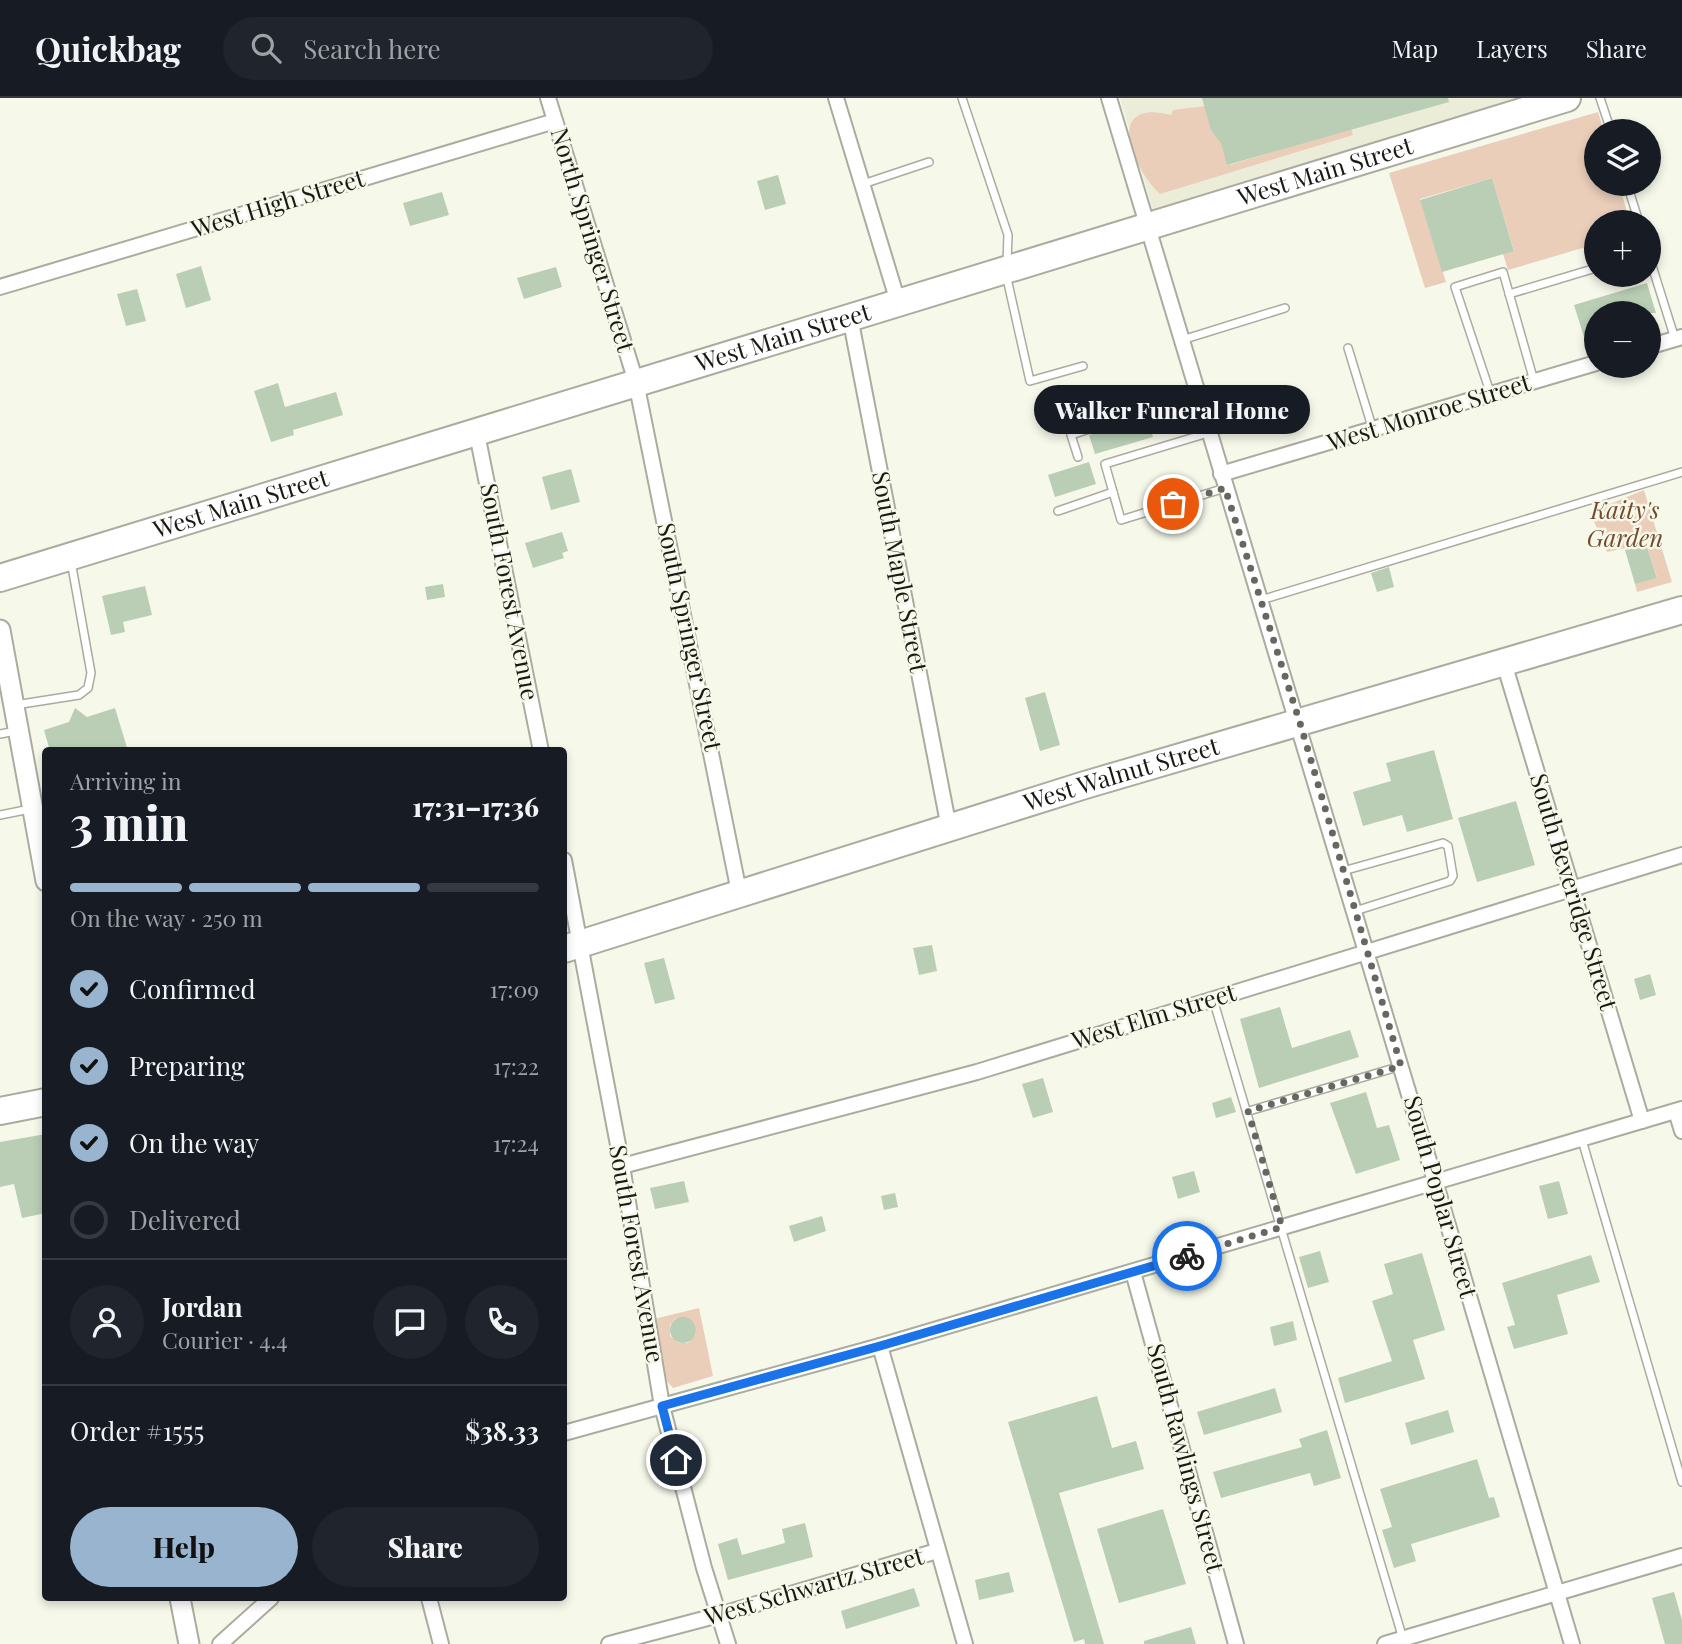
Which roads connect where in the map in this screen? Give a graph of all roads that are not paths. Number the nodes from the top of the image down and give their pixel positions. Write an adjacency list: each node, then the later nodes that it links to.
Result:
1 (548, 98): 8 (street, North Springer Street)
2 (962, 98): 12 (lane)
3 (1109, 98): 11 (street, South Poplar Street)
4 (1567, 98): 11 (highway, West Main Street)
5 (1600, 98): 7 (lane)
6 (841, 99): 10 (street)
7 (1607, 119)
8 (555, 121): 14 (street, West High Street); 26 (street, North Springer Street)
9 (929, 162): 10 (lane)
10 (862, 184): 17 (street)
11 (1149, 228): 12 (highway, West Main Street); 21 (street, South Poplar Street)
12 (1005, 270): 17 (highway, West Main Street); 24 (lane)
13 (1584, 272): 16 (lane)
14 (0, 287)
15 (1660, 287): 20 (lane)
16 (1509, 294): 27 (lane); 29 (lane)
17 (898, 302): 19 (highway, West Main Street)
18 (1285, 308): 21 (lane)
19 (850, 317): 26 (highway, West Main Street); 50 (street, South Maple Street)
20 (1679, 338): 22 (street)
21 (1181, 340): 28 (street, South Poplar Street)
22 (1661, 343)
23 (1348, 348): 30 (lane)
24 (1083, 366)
25 (1584, 367): 27 (street, West Monroe Street)
26 (636, 382): 32 (highway, West Main Street); 55 (street, South Springer Street)
27 (1534, 382): 29 (street, West Monroe Street)
28 (1197, 394): 31 (street, South Poplar Street); 33 (lane)
29 (1491, 395): 30 (street, West Monroe Street)
30 (1374, 430): 35 (street, West Monroe Street)
31 (1209, 433): 35 (street, South Poplar Street); 36 (lane)
32 (477, 434): 38 (highway, West Main Street); 47 (street, South Forest Avenue)
33 (1078, 457)
34 (1682, 472): 40 (lane)
35 (1223, 481): 36 (lane); 40 (street, South Poplar Street)
36 (1113, 492): 37 (lane)
37 (1058, 510)
38 (70, 557): 39 (highway, West Main Street); 44 (lane)
39 (0, 579)
40 (1261, 600): 45 (street, South Poplar Street)
41 (1682, 610): 43 (highway, West Walnut Street)
42 (0, 630): 44 (street)
43 (1504, 663): 45 (highway, West Walnut Street); 54 (street, South Beveridge Street)
44 (14, 705): 46 (street)
45 (1300, 723): 50 (highway, West Walnut Street); 53 (street, South Poplar Street)
46 (9, 732): 48 (street)
47 (540, 747)
48 (33, 808): 49 (lane); 52 (street)
49 (0, 815)
50 (949, 828): 55 (highway, West Walnut Street)
51 (1682, 855): 54 (street, West Elm Street)
52 (42, 859)
53 (1343, 871): 57 (street, South Poplar Street); 57 (lane)
54 (1572, 888): 59 (street, West Elm Street); 66 (street, South Beveridge Street)
55 (739, 892): 58 (highway, West Walnut Street)
56 (567, 893): 58 (street, South Forest Avenue)
57 (1355, 911): 59 (street, South Poplar Street)
58 (572, 947): 69 (street, South Forest Avenue)
59 (1368, 952): 60 (street, West Elm Street); 61 (street, South Poplar Street)
60 (1213, 999): 65 (lane); 69 (street, West Elm Street)
61 (1401, 1066): 65 (lane); 70 (street, South Poplar Street)
62 (42, 1103): 64 (highway)
63 (1679, 1110): 66 (street); 67 (street)
64 (0, 1111)
65 (1248, 1111): 71 (lane)
66 (1642, 1121): 68 (street)
67 (1682, 1131)
68 (1582, 1140): 70 (street); 76 (lane)
69 (622, 1166): 74 (street, South Forest Avenue)
70 (1436, 1183): 71 (street); 79 (street, South Poplar Street)
71 (1282, 1227): 72 (street); 84 (lane)
72 (1133, 1272): 73 (street); 91 (street, South Rawlings Street)
73 (880, 1346): 74 (street); 77 (street)
74 (662, 1406): 75 (street); 83 (street, South Forest Avenue)
75 (567, 1432)
76 (1682, 1482)
77 (937, 1551): 83 (street, West Schwartz Street); 90 (street)
78 (1682, 1556): 79 (street)
79 (1557, 1591): 84 (street); 93 (street, South Poplar Street)
80 (181, 1601): 85 (street)
81 (268, 1601): 86 (street)
82 (430, 1601): 87 (street)
83 (719, 1615): 88 (street, West Schwartz Street); 89 (street, South Forest Avenue)
84 (1403, 1639): 92 (street)
85 (189, 1644)
86 (220, 1644)
87 (442, 1644)
88 (609, 1644)
89 (728, 1644)
90 (965, 1644)
91 (1236, 1644)
92 (1385, 1644)
93 (1572, 1644)

